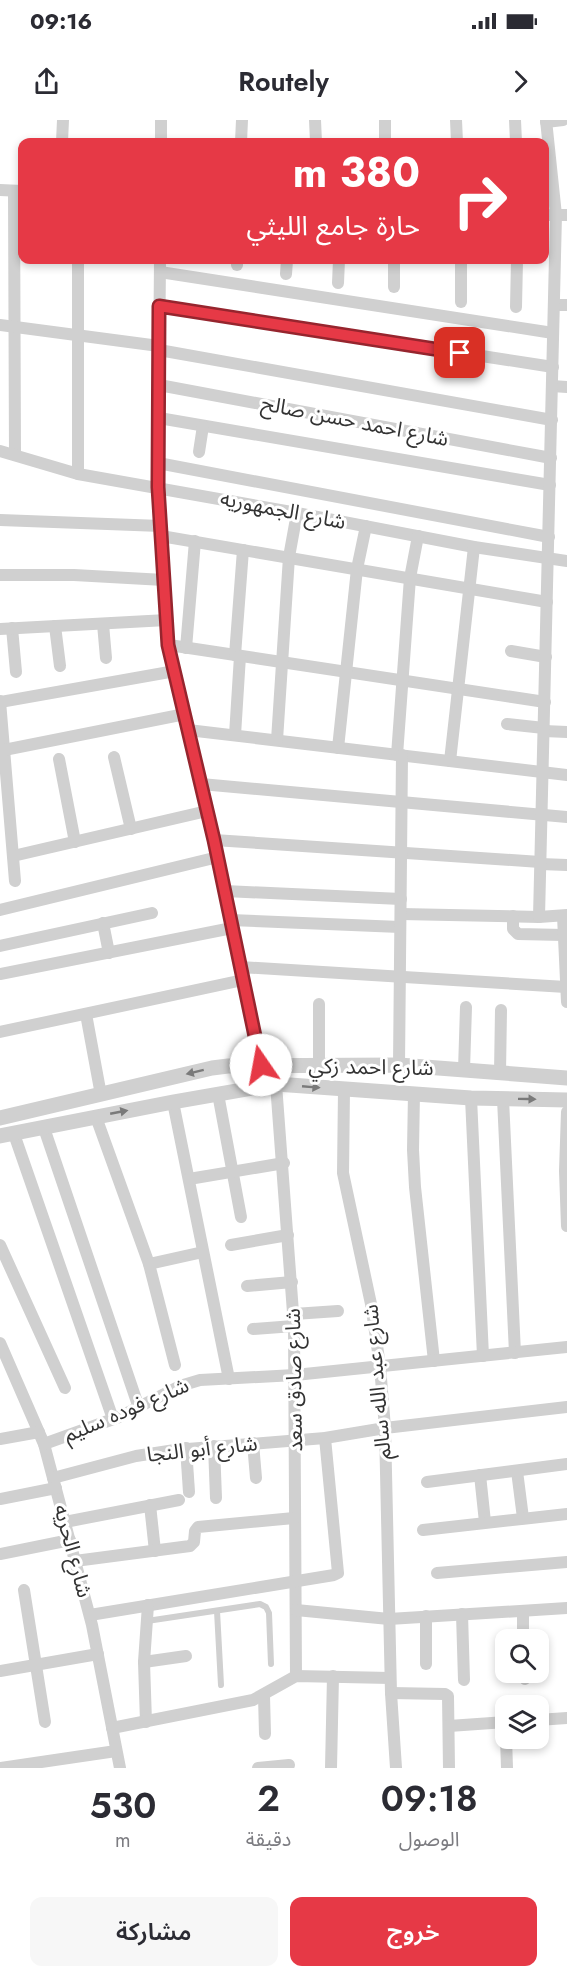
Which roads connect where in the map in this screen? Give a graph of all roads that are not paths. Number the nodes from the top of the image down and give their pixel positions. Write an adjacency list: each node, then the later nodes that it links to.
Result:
1 (63, 120): 10 (street)
2 (161, 120): 11 (street)
3 (242, 120): 12 (street)
4 (315, 120): 13 (street)
5 (385, 120): 14 (street)
6 (456, 120): 15 (street)
7 (515, 120): 16 (street)
8 (563, 120): 9 (street)
9 (546, 121): 17 (street)
10 (62, 138)
11 (161, 138)
12 (241, 138)
13 (316, 138)
14 (385, 138)
15 (457, 138)
16 (516, 138)
17 (548, 138)
18 (549, 149): 21 (street)
19 (0, 190): 20 (street)
20 (18, 191): 38 (street)
21 (556, 215): 22 (street)
22 (561, 248): 34 (street)
23 (78, 264): 40 (street)
24 (287, 264): 30 (street)
25 (339, 264): 31 (street)
26 (394, 264): 32 (street)
27 (462, 264): 33 (street)
28 (517, 264): 36 (street)
29 (160, 266): 35 (street); 39 (street)
30 (286, 274)
31 (338, 283)
32 (394, 287)
33 (460, 302)
34 (561, 305): 39 (street)
35 (159, 306): 41 (street); 44 (street)
36 (516, 307)
37 (0, 325): 38 (street)
38 (15, 327): 40 (street); 53 (street)
39 (554, 333): 42 (street)
40 (78, 335): 41 (street); 56 (street)
41 (159, 348): 45 (street); 49 (street)
42 (553, 352): 43 (street); 44 (street)
43 (567, 353)
44 (553, 367): 46 (street)
45 (159, 385): 48 (street); 54 (street, شارع احمد حسن صالح)
46 (552, 386): 47 (street); 49 (street)
47 (567, 387)
48 (159, 418): 50 (street); 55 (street)
49 (552, 420): 54 (street)
50 (203, 426): 52 (street); 57 (street)
51 (0, 452): 53 (street, شارع الجمهوريه)
52 (199, 453)
53 (15, 455): 56 (street, شارع الجمهوريه)
54 (551, 458): 57 (street)
55 (158, 463): 58 (street); 64 (street)
56 (78, 474): 58 (street, شارع الجمهوريه)
57 (550, 485): 64 (street)
58 (158, 487): 59 (street, شارع الجمهوريه); 62 (street)
59 (297, 513): 61 (street, شارع الجمهوريه); 68 (street)
60 (0, 520): 62 (street)
61 (366, 526): 63 (street, شارع الجمهوريه); 71 (street)
62 (161, 531): 65 (street); 74 (street)
63 (418, 536): 66 (street, شارع الجمهوريه); 73 (street)
64 (549, 537): 69 (street)
65 (195, 541): 67 (street); 82 (street)
66 (474, 547): 69 (street, شارع الجمهوريه); 75 (street)
67 (243, 550): 68 (street); 84 (street)
68 (289, 557): 71 (street); 87 (street)
69 (549, 557): 70 (street, شارع الجمهوريه); 76 (street)
70 (567, 561)
71 (357, 569): 73 (street); 91 (street)
72 (0, 575): 74 (street)
73 (410, 578): 75 (street); 92 (street)
74 (164, 580): 77 (street)
75 (470, 588): 76 (street); 93 (street)
76 (547, 602): 85 (street)
77 (167, 620): 78 (street); 81 (street)
78 (103, 624): 79 (street); 86 (street)
79 (55, 626): 80 (street); 88 (street)
80 (6, 629): 90 (street)
81 (168, 645): 82 (street); 89 (street)
82 (186, 648): 84 (street)
83 (511, 651): 85 (street)
84 (237, 656): 87 (street); 101 (street)
85 (546, 657): 95 (street)
86 (106, 658)
87 (282, 662): 91 (street); 102 (street)
88 (60, 666)
89 (175, 671): 94 (street); 96 (street)
90 (16, 672)
91 (346, 672): 92 (street); 103 (street)
92 (402, 680): 93 (street); 105 (street)
93 (458, 689): 95 (street); 108 (street)
94 (0, 701): 104 (street)
95 (544, 702): 98 (street)
96 (184, 714): 99 (street); 104 (street)
97 (507, 724): 98 (street)
98 (544, 729): 100 (street); 109 (street)
99 (188, 730): 101 (street); 111 (street)
100 (567, 732)
101 (235, 735): 102 (street)
102 (277, 740): 103 (street)
103 (338, 748): 105 (street)
104 (4, 750): 112 (street)
105 (399, 755): 108 (street); 113 (street)
106 (114, 757): 117 (street)
107 (59, 759): 119 (street)
108 (450, 761): 109 (street)
109 (543, 772): 110 (street); 115 (street)
110 (567, 775)
111 (201, 784): 113 (street); 114 (street)
112 (4, 794): 121 (street)
113 (402, 801): 115 (street); 120 (street)
114 (207, 811): 117 (street); 118 (street)
115 (542, 813): 116 (street); 123 (street)
116 (567, 817)
117 (131, 829): 119 (street)
118 (214, 840): 120 (street); 122 (street)
119 (75, 842): 121 (street)
120 (401, 852): 123 (street); 127 (street)
121 (13, 856): 125 (street)
122 (218, 857): 126 (street); 128 (street)
123 (540, 863): 124 (street); 132 (street)
124 (567, 865)
125 (15, 881)
126 (225, 891): 127 (street); 135 (street)
127 (400, 899): 133 (street)
128 (0, 910)
129 (152, 913): 134 (street)
130 (565, 915): 132 (street); 136 (street)
131 (513, 916): 132 (street); 133 (street); 136 (street)
132 (539, 917)
133 (400, 920): 135 (street); 141 (street)
134 (103, 923): 137 (street); 138 (street)
135 (231, 924): 138 (street); 139 (street)
136 (565, 938): 143 (street)
137 (0, 946)
138 (109, 952): 140 (street)
139 (240, 967): 141 (street); 142 (street)
140 (0, 974)
141 (400, 977): 143 (street); 152 (street)
142 (243, 980): 148 (street); 150 (street)
143 (566, 986): 144 (street)
144 (567, 1002)
145 (319, 1004): 151 (street)
146 (466, 1007): 153 (street)
147 (501, 1010): 154 (street)
148 (86, 1014): 149 (street); 160 (street)
149 (0, 1032)
150 (261, 1065): 151 (street, شارع احمد زكي); 160 (street, شارع احمد زكي, one-way to 160)
151 (319, 1065): 152 (street, شارع احمد زكي)
152 (399, 1065): 153 (street, شارع احمد زكي)
153 (464, 1070): 154 (street, شارع احمد زكي)
154 (500, 1073): 155 (street, شارع احمد زكي)
155 (567, 1078)
156 (276, 1084): 157 (street, شارع احمد زكي, one-way to 157); 159 (street, شارع احمد زكي); 170 (street, شارع صادق سعد)
157 (344, 1090): 158 (street, شارع احمد زكي); 192 (street, شارع عبد الله سالم)
158 (414, 1093): 161 (street, شارع احمد زكي); 189 (street)
159 (218, 1094): 164 (street, شارع احمد زكي); 171 (street)
160 (101, 1095): 167 (street, شارع احمد زكي)
161 (471, 1098): 162 (street, شارع احمد زكي); 188 (street)
162 (503, 1099): 163 (street, شارع احمد زكي, one-way to 163); 187 (street)
163 (567, 1100)
164 (173, 1102): 166 (street, شارع احمد زكي, one-way to 164); 172 (street)
165 (567, 1112): 174 (street)
166 (96, 1117): 168 (street, شارع احمد زكي); 179 (street)
167 (0, 1118)
168 (44, 1128): 169 (street, شارع احمد زكي); 197 (street)
169 (7, 1135): 198 (street)
170 (284, 1163): 171 (street); 175 (street, شارع صادق سعد)
171 (234, 1171): 172 (street); 173 (street)
172 (189, 1179): 178 (street)
173 (241, 1217)
174 (567, 1226)
175 (288, 1235): 177 (street); 180 (street, شارع صادق سعد)
176 (0, 1245): 195 (street)
177 (231, 1245)
178 (203, 1252): 179 (street); 194 (street)
179 (149, 1264): 191 (street)
180 (292, 1282): 181 (street); 183 (street, شارع صادق سعد)
181 (247, 1286)
182 (338, 1311): 183 (street)
183 (294, 1320): 184 (street); 193 (street, شارع صادق سعد)
184 (253, 1329)
185 (0, 1343): 190 (street, شارع الحريه)
186 (567, 1347): 187 (street, شارع فوده سليم)
187 (515, 1353): 188 (street, شارع فوده سليم)
188 (483, 1356): 189 (street, شارع فوده سليم)
189 (434, 1361): 192 (street, شارع فوده سليم)
190 (5, 1365): 200 (street, شارع الحريه)
191 (175, 1365)
192 (380, 1366): 193 (street, شارع فوده سليم); 199 (street, شارع عبد الله سالم)
193 (295, 1375): 194 (street, شارع فوده سليم); 203 (street, شارع صادق سعد)
194 (229, 1379): 197 (street, شارع فوده سليم)
195 (65, 1388)
196 (567, 1407): 199 (street, شارع أبو النجا)
197 (139, 1408): 198 (street, شارع فوده سليم)
198 (113, 1419): 205 (street, شارع فوده سليم)
199 (385, 1428): 201 (street, شارع أبو النجا); 239 (street, شارع عبد الله سالم)
200 (39, 1432): 202 (street); 205 (street, شارع الحريه)
201 (325, 1438): 203 (street, شارع أبو النجا); 229 (street)
202 (0, 1439)
203 (295, 1441): 204 (street, شارع أبو النجا); 218 (street, شارع صادق سعد)
204 (254, 1443): 206 (street, شارع أبو النجا); 211 (street)
205 (44, 1444): 213 (street, شارع الحريه)
206 (214, 1446): 207 (street, شارع أبو النجا); 214 (street)
207 (186, 1448): 213 (street, شارع أبو النجا); 216 (street)
208 (567, 1464): 209 (street)
209 (517, 1471): 210 (street); 219 (street)
210 (480, 1475): 212 (street); 221 (street)
211 (256, 1478)
212 (428, 1482)
213 (54, 1483): 215 (street, شارع أبو النجا); 220 (street, شارع الحريه)
214 (216, 1498)
215 (0, 1499)
216 (150, 1505): 220 (street); 224 (street)
217 (567, 1514): 219 (street)
218 (294, 1518): 224 (street); 229 (street, شارع صادق سعد)
219 (523, 1518): 221 (street)
220 (65, 1522): 223 (street, شارع الحريه)
221 (485, 1522): 222 (street)
222 (423, 1530)
223 (70, 1540): 225 (street); 226 (street, شارع الحريه)
224 (155, 1551): 226 (street)
225 (0, 1554)
226 (75, 1562): 237 (street, شارع الحريه)
227 (567, 1562): 228 (street)
228 (437, 1573)
229 (295, 1581): 231 (street); 233 (street, شارع صادق سعد)
230 (24, 1590): 247 (street)
231 (148, 1605): 237 (street); 240 (street)
232 (567, 1608): 235 (street)
233 (296, 1610): 239 (street); 249 (street, شارع صادق سعد)
234 (217, 1611): 240 (lane); 245 (lane); 253 (lane)
235 (523, 1611): 236 (street); 241 (street)
236 (462, 1614): 238 (street); 252 (street)
237 (90, 1615): 242 (street, شارع الحريه)
238 (426, 1616): 239 (street); 246 (street)
239 (389, 1618): 251 (street, شارع عبد الله سالم)
240 (147, 1621): 244 (street)
241 (523, 1629)
242 (98, 1654): 247 (street); 262 (street, شارع الحريه)
243 (186, 1656): 244 (street)
244 (144, 1662): 259 (street)
245 (271, 1664)
246 (426, 1664)
247 (35, 1665): 248 (street); 258 (street)
248 (0, 1671)
249 (296, 1676): 250 (street); 255 (street)
250 (333, 1676): 251 (street); 270 (street)
251 (390, 1678): 254 (street, شارع عبد الله سالم)
252 (464, 1680)
253 (221, 1685)
254 (391, 1693): 261 (street); 271 (street, شارع عبد الله سالم)
255 (264, 1696): 259 (street); 263 (street)
256 (567, 1718): 257 (street)
257 (549, 1719)
258 (45, 1722)
259 (146, 1722): 262 (street)
260 (495, 1723): 261 (street)
261 (449, 1726): 272 (street)
262 (112, 1728): 265 (street, شارع الحريه)
263 (265, 1734)
264 (506, 1749): 273 (street)
265 (116, 1751): 267 (street); 268 (street, شارع الحريه)
266 (289, 1765): 269 (street)
267 (1, 1768)
268 (120, 1768)
269 (258, 1768)
270 (331, 1768)
271 (396, 1768)
272 (449, 1768)
273 (507, 1768)

